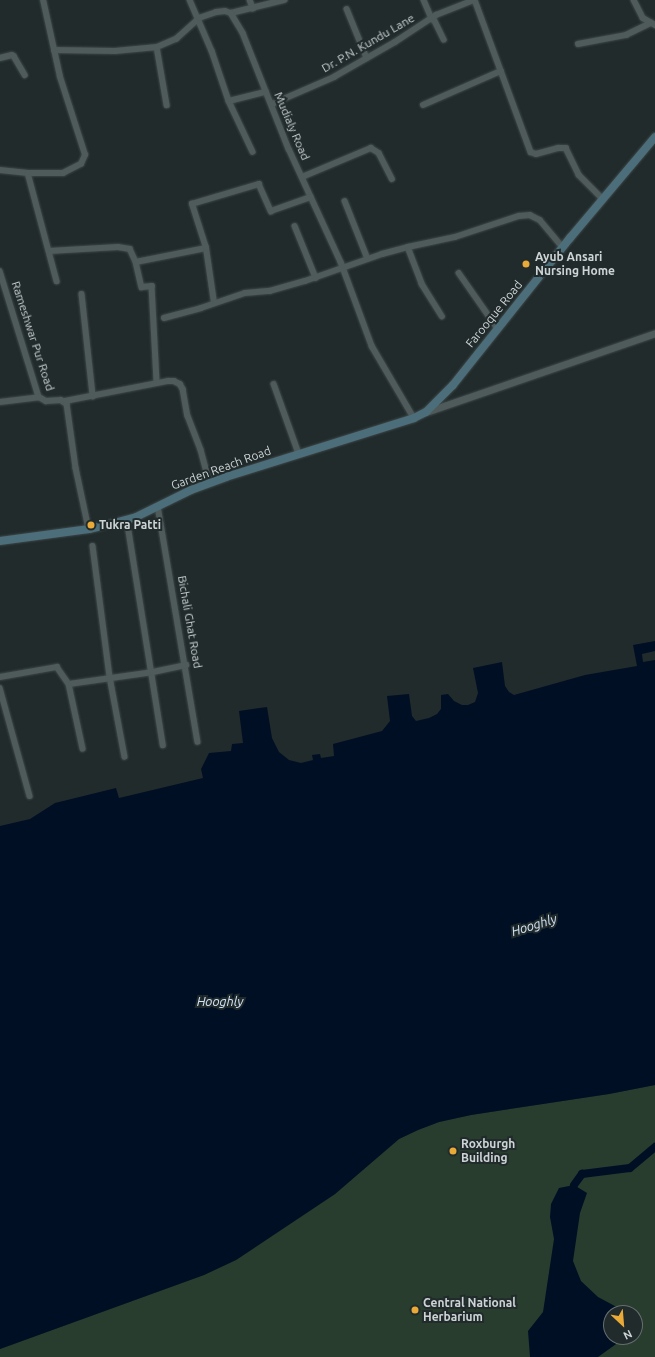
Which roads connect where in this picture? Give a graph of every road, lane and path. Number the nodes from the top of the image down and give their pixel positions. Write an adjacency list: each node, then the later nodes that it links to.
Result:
1 (43, 0): 18 (street)
2 (190, 0): 12 (street)
3 (250, 0): 9 (street)
4 (284, 0): 9 (street)
5 (424, 0): 13 (street)
6 (474, 0): 8 (street, Dr. P.N. Kundu Lane); 21 (street)
7 (634, 0): 14 (street)
8 (467, 1): 13 (street, Dr. P.N. Kundu Lane)
9 (253, 8): 11 (street)
10 (347, 9): 20 (street)
11 (231, 12): 12 (street); 23 (street, Mudialy Road)
12 (199, 18): 17 (street); 24 (street)
13 (432, 18): 15 (street); 20 (street, Dr. P.N. Kundu Lane)
14 (653, 24): 16 (street)
15 (444, 40)
16 (578, 44)
17 (156, 47): 18 (street); 26 (street)
18 (54, 50): 31 (street)
19 (0, 58): 22 (street)
20 (367, 58): 25 (street, Dr. P.N. Kundu Lane)
21 (501, 71): 27 (street); 35 (street)
22 (25, 75)
23 (266, 92): 24 (street); 25 (street, Mudialy Road)
24 (229, 101): 29 (street)
25 (272, 104): 32 (street, Mudialy Road)
26 (167, 105)
27 (423, 105)
28 (655, 138): 35 (main road, Farooque Road)
29 (253, 152)
30 (0, 170): 31 (street)
31 (28, 173): 41 (street)
32 (302, 177): 33 (street); 34 (street, Mudialy Road)
33 (392, 179)
34 (311, 197): 40 (street); 44 (street, Mudialy Road)
35 (603, 199): 39 (main road, Farooque Road)
36 (345, 201): 42 (street)
37 (295, 226): 47 (street)
38 (408, 247): 39 (street); 42 (street); 52 (street)
39 (563, 247): 54 (main road, Farooque Road)
40 (206, 248): 43 (street); 51 (street)
41 (49, 252): 43 (street); 48 (street)
42 (368, 259): 44 (street)
43 (136, 262): 56 (street)
44 (343, 267): 47 (street); 63 (street, Mudialy Road)
45 (0, 271): 49 (street, Rameshwar Pur Road)
46 (459, 273): 54 (street)
47 (316, 278): 51 (street)
48 (57, 281)
49 (3, 291): 59 (street, Rameshwar Pur Road)
50 (82, 294): 58 (street)
51 (214, 304): 53 (street)
52 (442, 316)
53 (164, 318)
54 (498, 329): 62 (main road, Farooque Road)
55 (655, 333): 62 (street)
56 (157, 383): 58 (street); 65 (street)
57 (274, 384): 64 (street)
58 (93, 396): 60 (street)
59 (40, 397): 60 (street, Rameshwar Pur Road); 61 (street)
60 (65, 401): 68 (street, Rameshwar Pur Road)
61 (0, 402)
62 (426, 412): 63 (main road, Garden Reach Road)
63 (414, 418): 64 (main road, Garden Reach Road)
64 (299, 454): 65 (main road, Garden Reach Road)
65 (210, 483): 66 (main road, Garden Reach Road)
66 (158, 506): 67 (main road, Garden Reach Road); 71 (street, Bichali Ghat Road)
67 (127, 519): 68 (main road, Garden Reach Road); 72 (street)
68 (88, 529): 69 (main road, Garden Reach Road)
69 (0, 541)
70 (93, 546): 74 (street)
71 (186, 665): 72 (street); 77 (street, Bichali Ghat Road)
72 (153, 672): 74 (street); 78 (street)
73 (0, 677): 75 (street)
74 (110, 677): 75 (street); 80 (street)
75 (69, 684): 79 (street)
76 (0, 688): 81 (street)
77 (198, 742)
78 (163, 745)
79 (83, 749)
80 (125, 757)
81 (30, 796)

